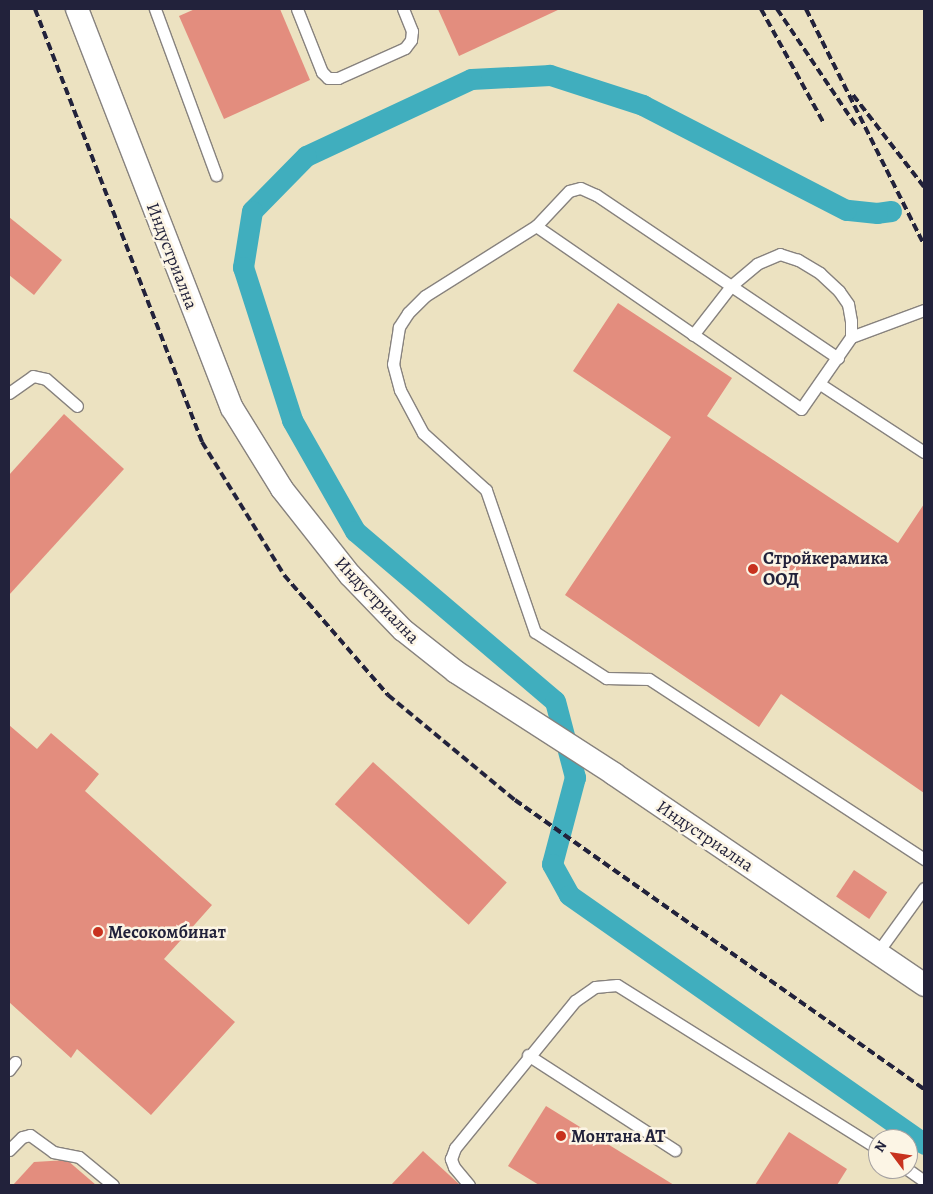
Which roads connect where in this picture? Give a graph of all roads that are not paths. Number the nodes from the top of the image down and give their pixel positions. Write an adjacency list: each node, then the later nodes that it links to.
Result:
1 (77, 9): 18 (street, Индустриална)
2 (155, 9): 5 (lane)
3 (297, 9): 4 (lane)
4 (404, 9)
5 (216, 175)
6 (536, 226): 7 (lane); 9 (lane); 16 (lane)
7 (731, 286): 9 (lane); 10 (lane); 11 (lane)
8 (924, 310): 10 (lane)
9 (693, 335): 12 (lane)
10 (851, 337): 11 (lane)
11 (838, 358): 12 (lane)
12 (820, 384): 15 (lane)
13 (9, 393): 14 (lane)
14 (77, 406)
15 (924, 452)
16 (924, 859)
17 (924, 888): 18 (lane)
18 (877, 953): 19 (street, Индустриална)
19 (924, 985)
20 (528, 1055): 21 (lane); 23 (lane); 25 (lane)
21 (868, 1143)
22 (9, 1150): 24 (lane)
23 (675, 1150)
24 (113, 1185)
25 (470, 1185)

